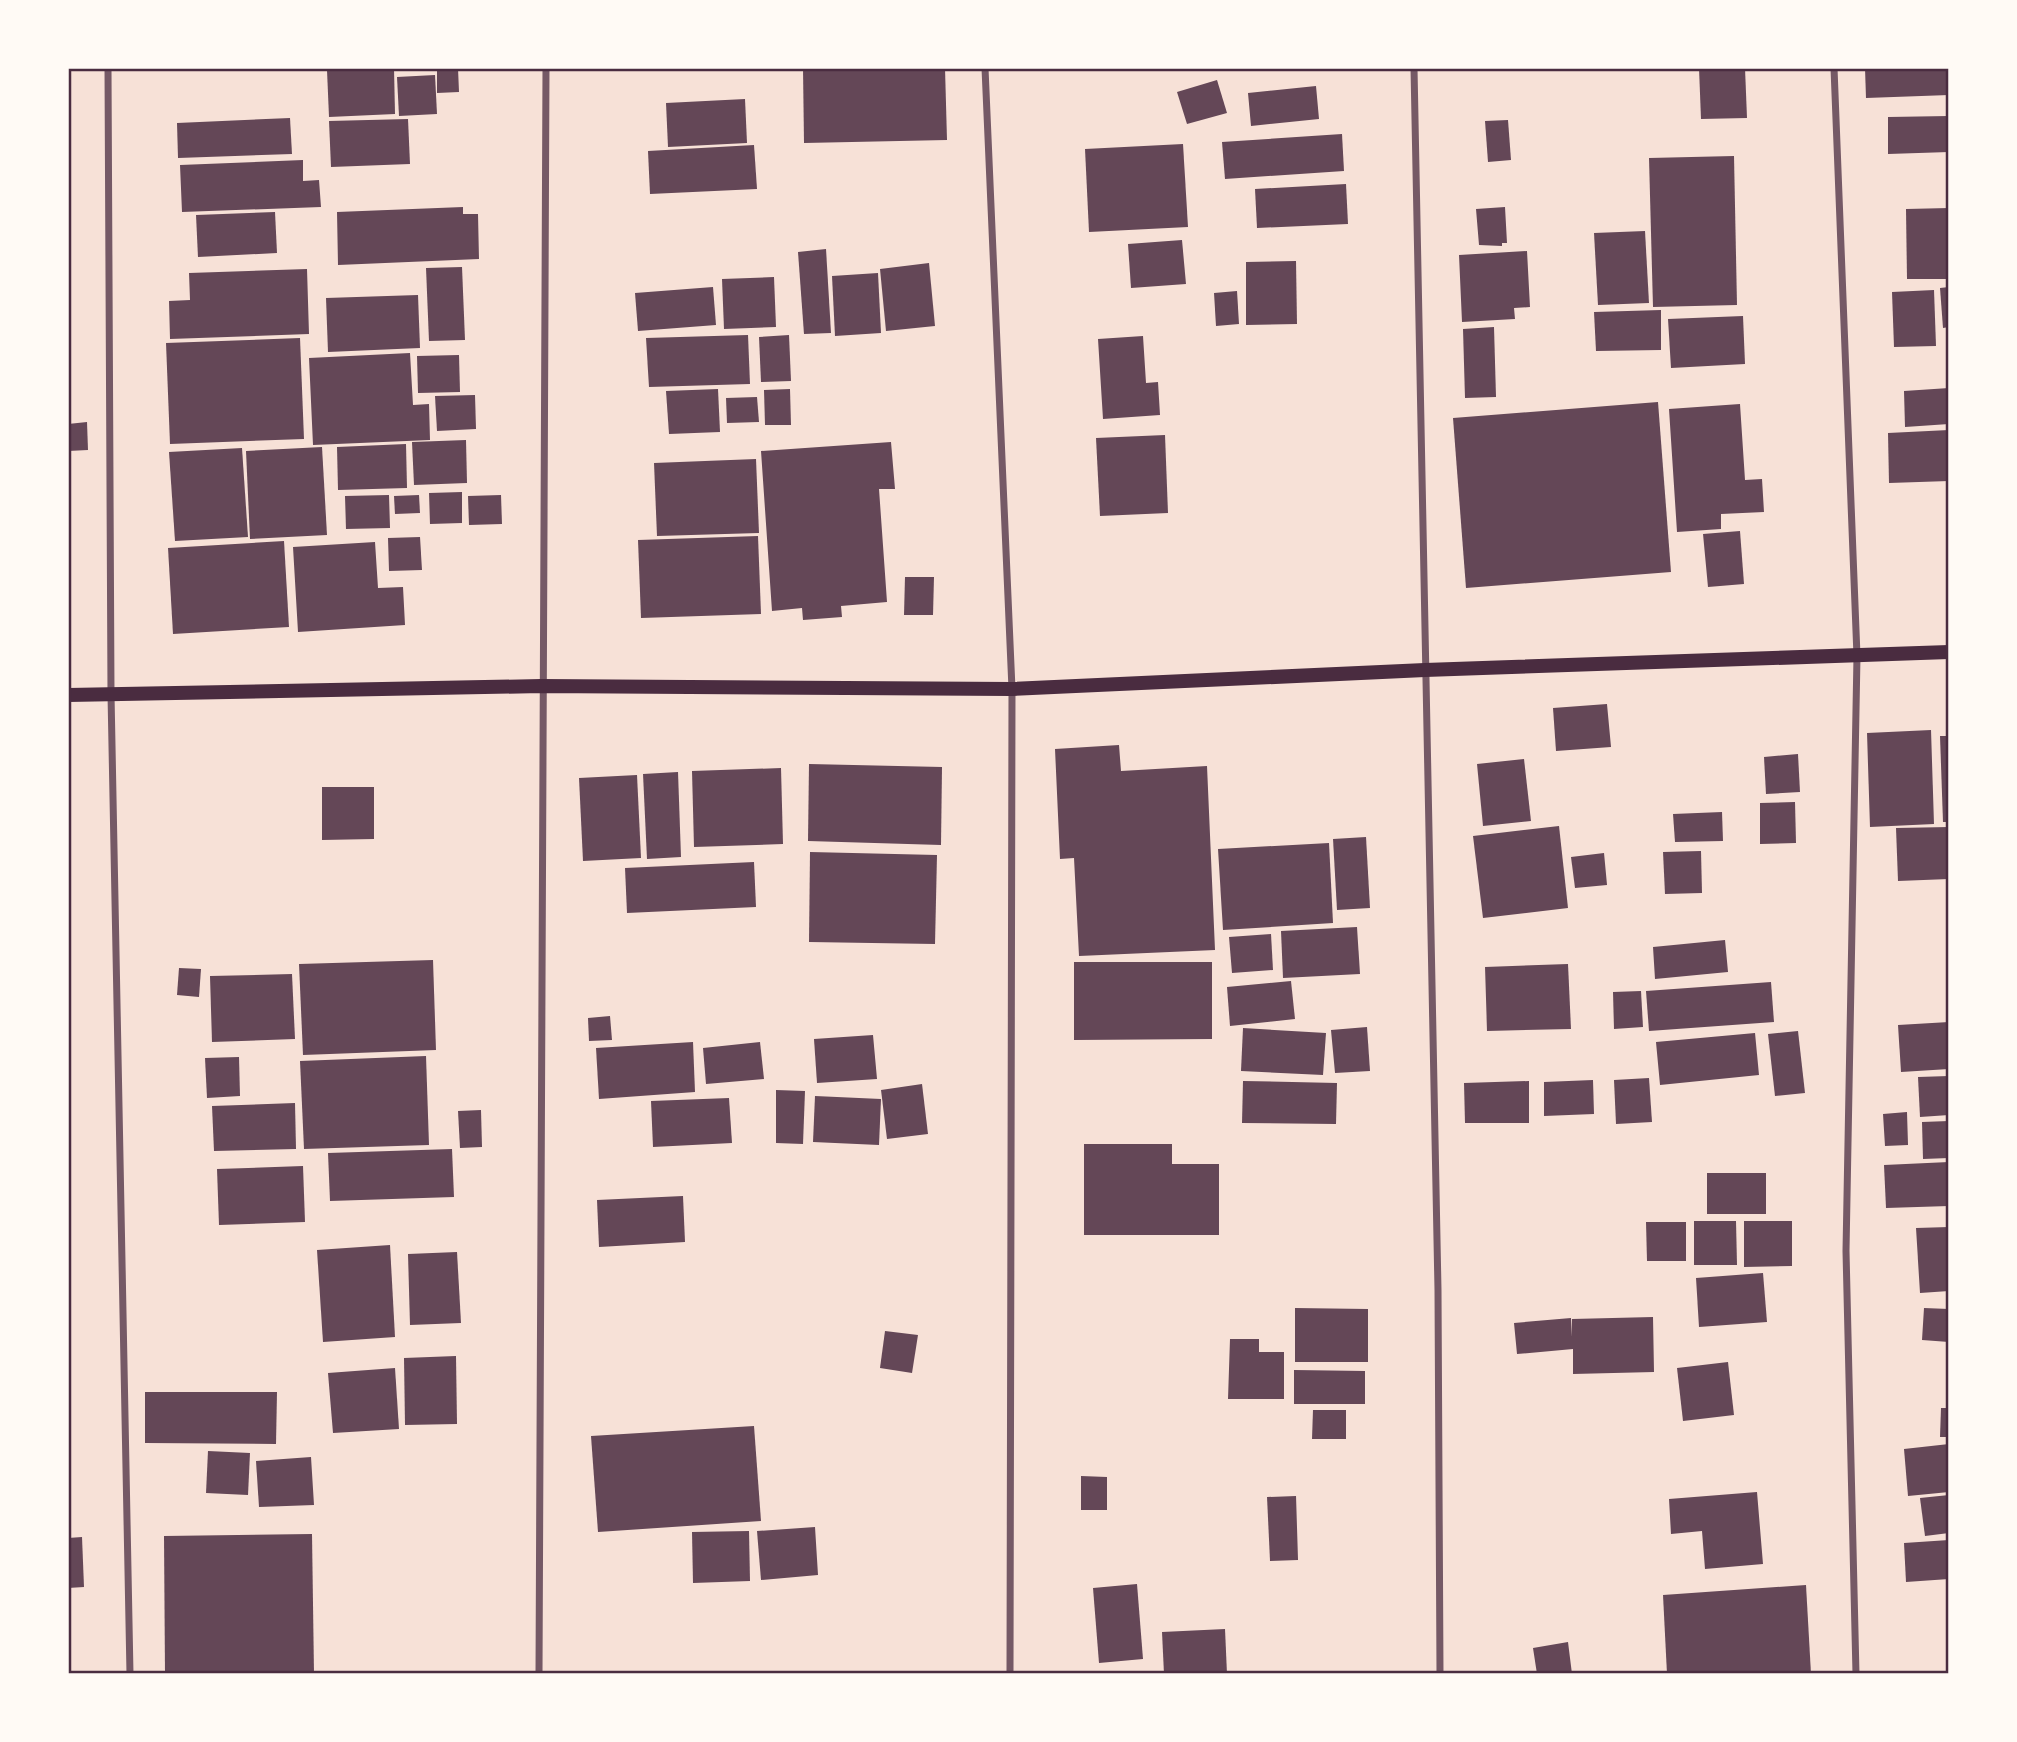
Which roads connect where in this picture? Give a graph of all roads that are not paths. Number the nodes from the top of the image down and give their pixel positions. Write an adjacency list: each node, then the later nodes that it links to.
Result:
1 (108, 68): 11 (street)
2 (546, 68): 9 (street)
3 (985, 68): 10 (street)
4 (1414, 68): 8 (street)
5 (1834, 68): 7 (street)
6 (1949, 652): 7 (main road)
7 (1857, 656): 8 (main road); 17 (street)
8 (1425, 670): 10 (main road); 16 (street)
9 (541, 686): 10 (main road); 11 (main road); 14 (street)
10 (1012, 689): 15 (street)
11 (111, 694): 12 (main road); 13 (street)
12 (68, 695)
13 (130, 1674)
14 (539, 1674)
15 (1010, 1674)
16 (1440, 1674)
17 (1856, 1674)

